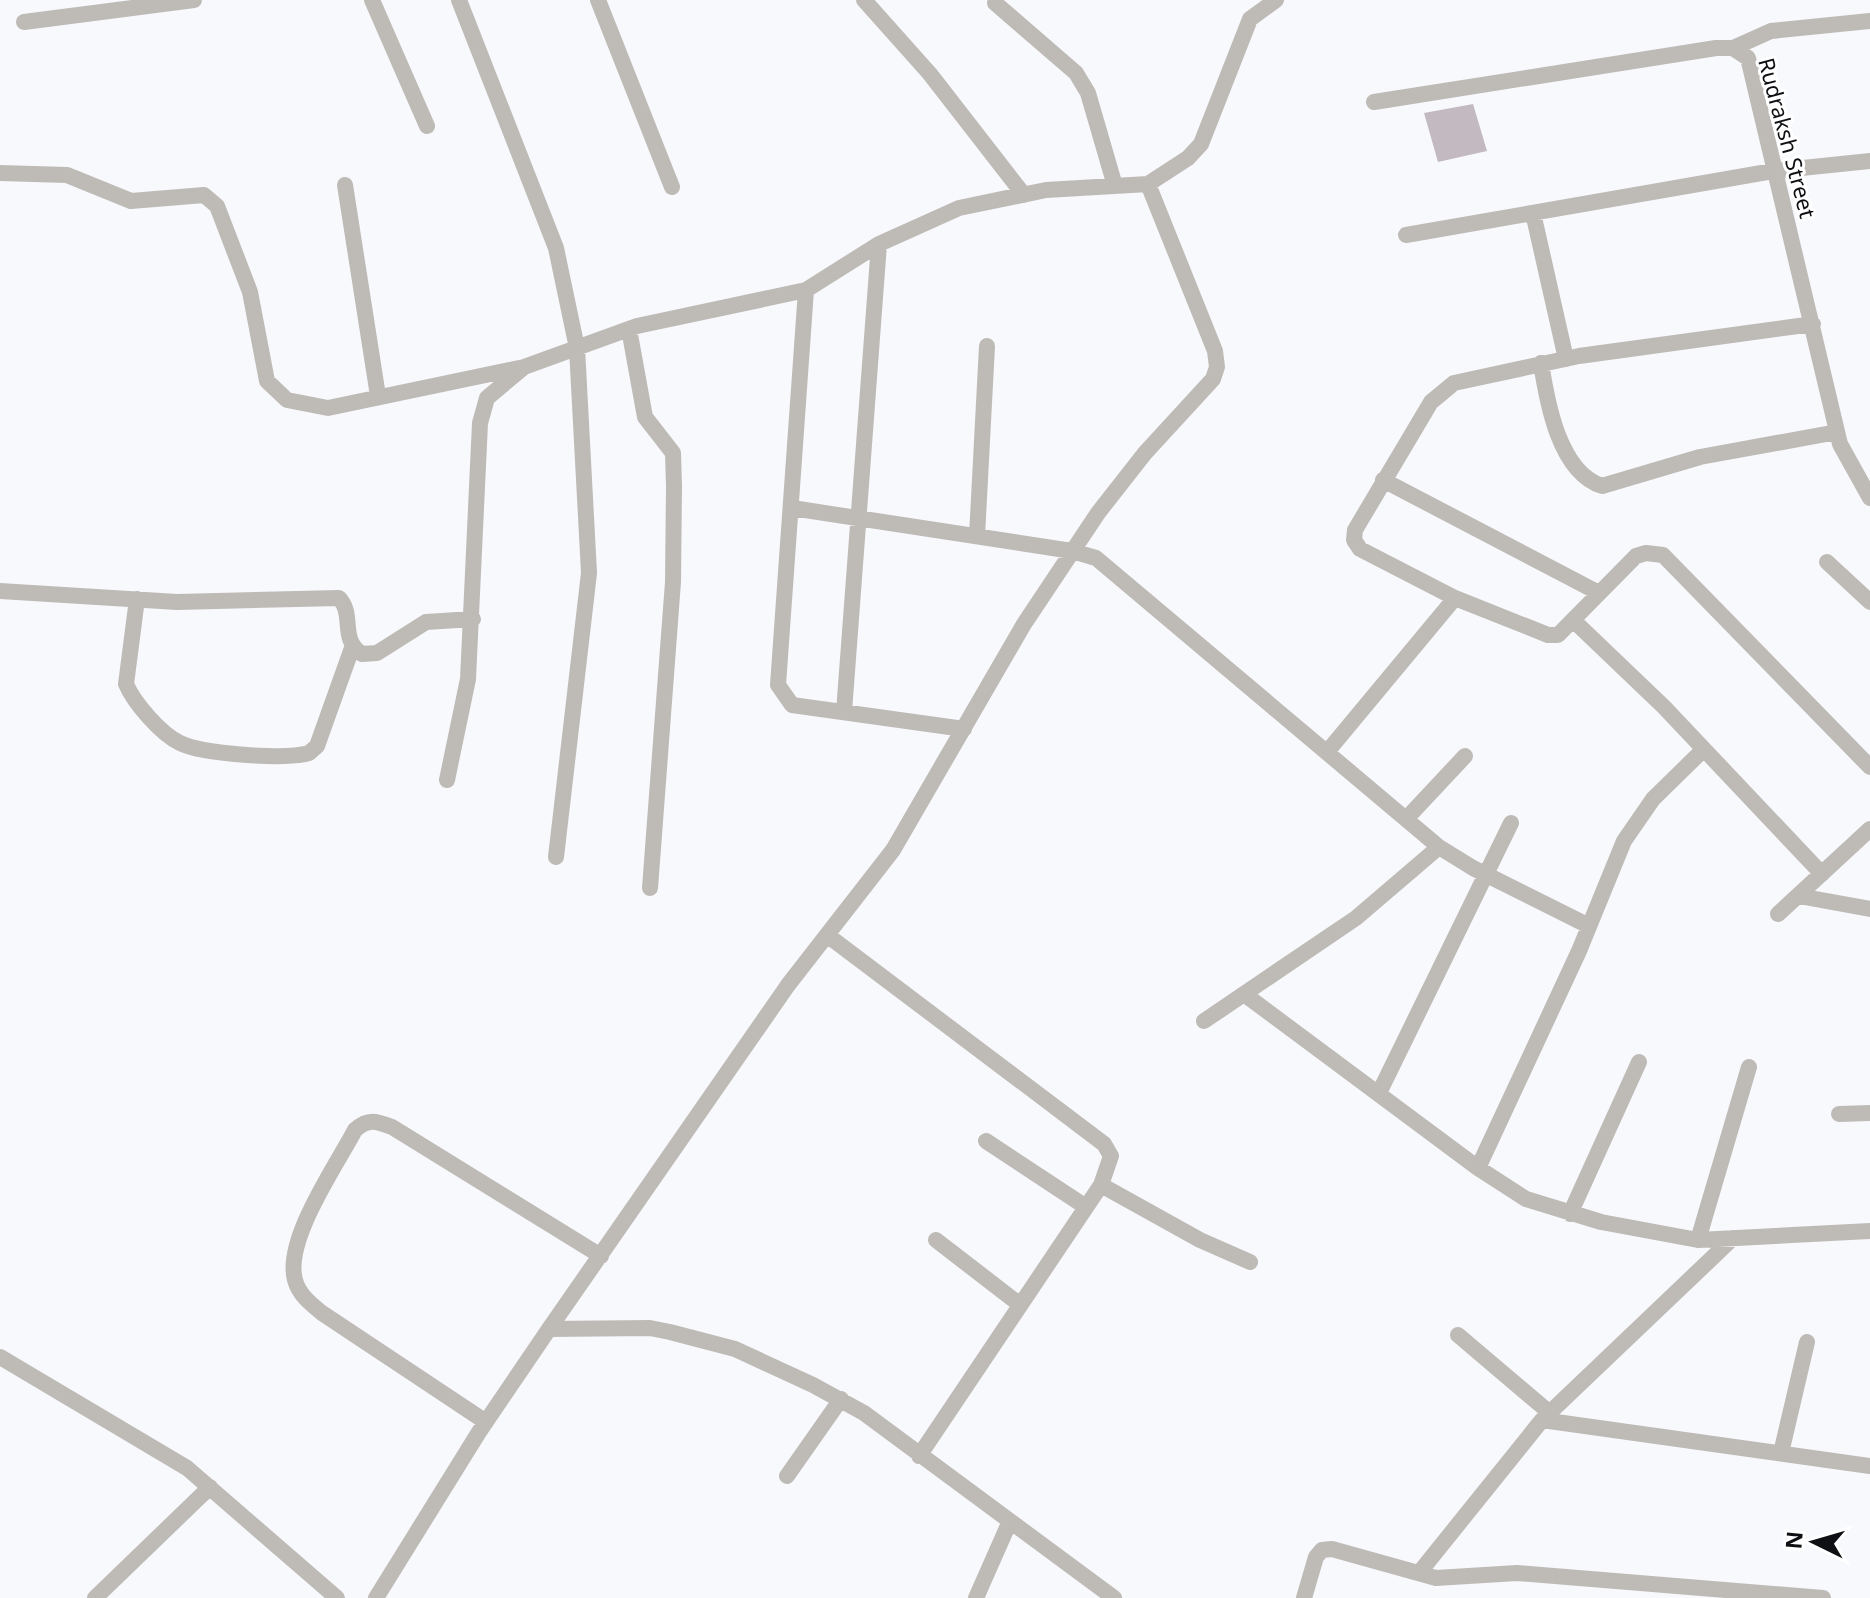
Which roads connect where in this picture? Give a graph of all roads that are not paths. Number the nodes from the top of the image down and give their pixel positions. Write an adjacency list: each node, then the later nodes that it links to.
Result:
1 (194, 0): 9 (street)
2 (372, 0): 12 (street)
3 (459, 0): 28 (street)
4 (598, 0): 19 (street)
5 (864, 0): 20 (street)
6 (1276, 0): 16 (street)
7 (995, 3): 18 (street)
8 (1870, 21): 10 (street)
9 (24, 22)
10 (1733, 48): 11 (street, Rudraksh Street); 14 (street, Rudraksh Street)
11 (1374, 102)
12 (427, 126)
13 (1870, 161): 14 (street)
14 (1773, 171): 21 (street); 25 (street, Rudraksh Street)
15 (0, 173): 32 (street)
16 (1148, 184): 18 (street); 39 (street)
17 (345, 185): 32 (street)
18 (1115, 186): 20 (street)
19 (672, 187)
20 (1024, 195): 23 (street)
21 (1533, 213): 22 (street); 29 (street)
22 (1406, 235)
23 (879, 244): 24 (street); 37 (street)
24 (806, 290): 26 (street); 36 (street)
25 (1813, 324): 29 (street); 33 (street, Rudraksh Street)
26 (629, 329): 28 (street); 63 (street)
27 (987, 346): 38 (street)
28 (577, 348): 31 (street); 60 (street)
29 (1566, 359): 30 (street)
30 (1541, 363): 33 (street); 34 (street)
31 (524, 367): 32 (street); 46 (street)
32 (378, 396)
33 (1837, 432): 35 (street, Rudraksh Street)
34 (1383, 480): 42 (street); 43 (street)
35 (1870, 498)
36 (792, 508): 37 (street); 49 (street)
37 (857, 517): 38 (street); 49 (street)
38 (977, 536): 39 (street)
39 (1072, 551): 50 (street); 52 (street)
40 (1827, 562): 45 (street)
41 (0, 591): 44 (street)
42 (1599, 593): 47 (street); 54 (street)
43 (1455, 598): 47 (street); 52 (street)
44 (137, 599): 48 (street); 48 (street)
45 (1870, 602)
46 (473, 619): 48 (street); 55 (street)
47 (1573, 620): 51 (street)
48 (352, 648)
49 (844, 712): 50 (street)
50 (964, 729): 68 (street)
51 (1704, 749): 61 (street); 67 (street)
52 (1327, 752): 56 (street)
53 (1465, 756): 56 (street)
54 (1870, 767)
55 (447, 780)
56 (1406, 819): 59 (street)
57 (1511, 823): 62 (street)
58 (1870, 829): 61 (street)
59 (1439, 847): 62 (street); 69 (street)
60 (556, 857)
61 (1822, 874): 64 (street)
62 (1488, 875): 67 (street); 73 (street)
63 (650, 888)
64 (1799, 896): 65 (street); 66 (street)
65 (1870, 909)
66 (1778, 914)
67 (1589, 926): 77 (street)
68 (827, 935): 78 (street); 85 (street)
69 (1244, 994): 70 (street); 73 (street)
70 (1204, 1021)
71 (1639, 1062): 80 (street)
72 (1749, 1067): 84 (street)
73 (1379, 1093): 77 (street)
74 (1870, 1113): 75 (street)
75 (1839, 1114)
76 (986, 1141): 79 (street)
77 (1478, 1168): 80 (street)
78 (1101, 1185): 79 (street); 86 (street)
79 (1086, 1207): 87 (street)
80 (1570, 1214): 84 (street)
81 (1870, 1231): 82 (street)
82 (1733, 1238): 84 (street); 93 (street)
83 (936, 1240): 87 (street)
84 (1698, 1240)
85 (601, 1256): 88 (street); 94 (street)
86 (1250, 1262)
87 (1019, 1304): 96 (street)
88 (549, 1329): 92 (street); 94 (street)
89 (1458, 1335): 93 (street)
90 (1807, 1342): 95 (street)
91 (0, 1357): 99 (street)
92 (841, 1399): 96 (street); 98 (street)
93 (1546, 1416): 95 (street); 101 (street)
94 (486, 1422): 104 (street)
95 (1781, 1453): 97 (street)
96 (919, 1456): 100 (street)
97 (1870, 1466)
98 (787, 1476)
99 (210, 1487): 102 (street); 103 (street)
100 (1010, 1521): 105 (street); 106 (street)
101 (1419, 1573): 107 (street); 108 (street)
102 (95, 1598)
103 (337, 1598)
104 (376, 1598)
105 (976, 1598)
106 (1114, 1598)
107 (1304, 1598)
108 (1823, 1598)

